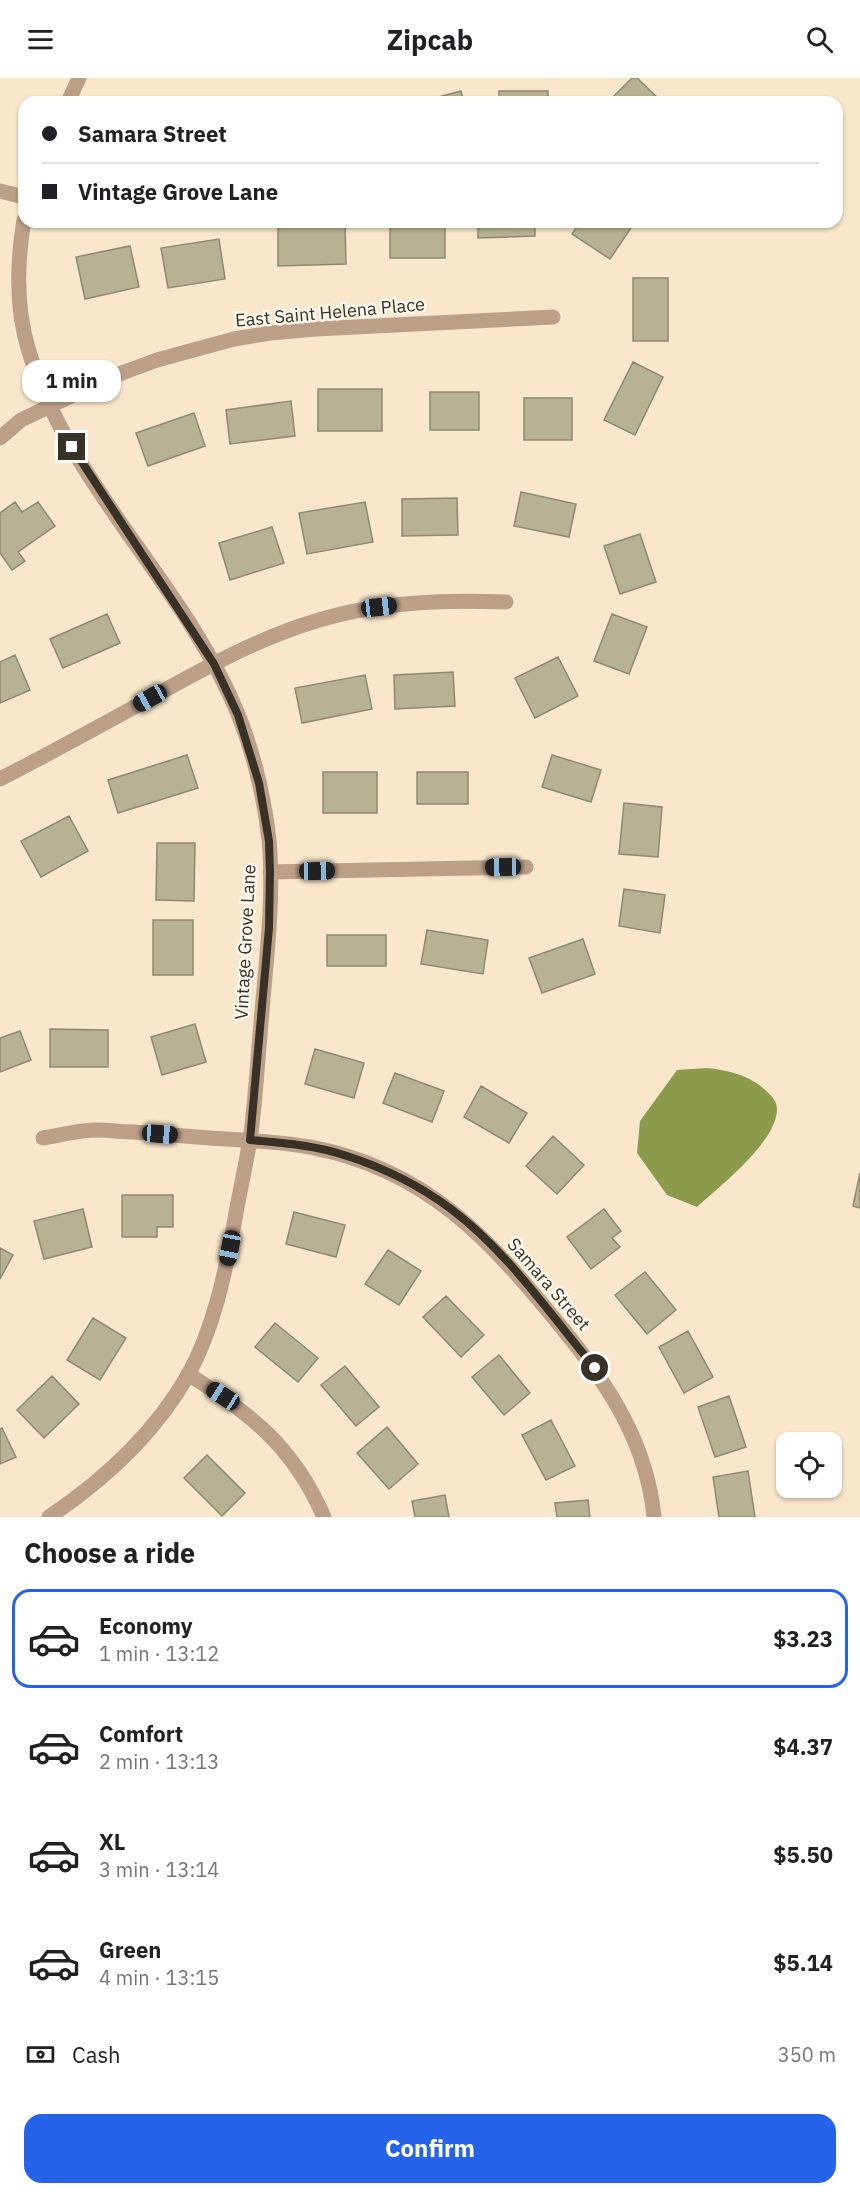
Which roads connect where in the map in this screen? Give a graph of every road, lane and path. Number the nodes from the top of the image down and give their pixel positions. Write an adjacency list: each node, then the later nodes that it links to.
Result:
1 (79, 78): 2 (street)
2 (71, 96)
3 (0, 191): 4 (street)
4 (18, 196)
5 (23, 228): 7 (street, Vintage Grove Lane)
6 (553, 317): 7 (street, East Saint Helena Place)
7 (50, 407): 8 (street, East Saint Helena Place); 10 (street, Vintage Grove Lane)
8 (0, 438)
9 (506, 602): 10 (street)
10 (214, 664): 11 (street); 13 (street, Vintage Grove Lane)
11 (0, 779)
12 (526, 867): 13 (street)
13 (270, 872): 15 (street, Vintage Grove Lane)
14 (43, 1138): 15 (street, Samara Street)
15 (250, 1140): 16 (street, Vintage Grove Lane); 19 (street, Samara Street)
16 (188, 1374): 17 (street, Vintage Grove Lane); 18 (street)
17 (48, 1517)
18 (324, 1517)
19 (654, 1517)

